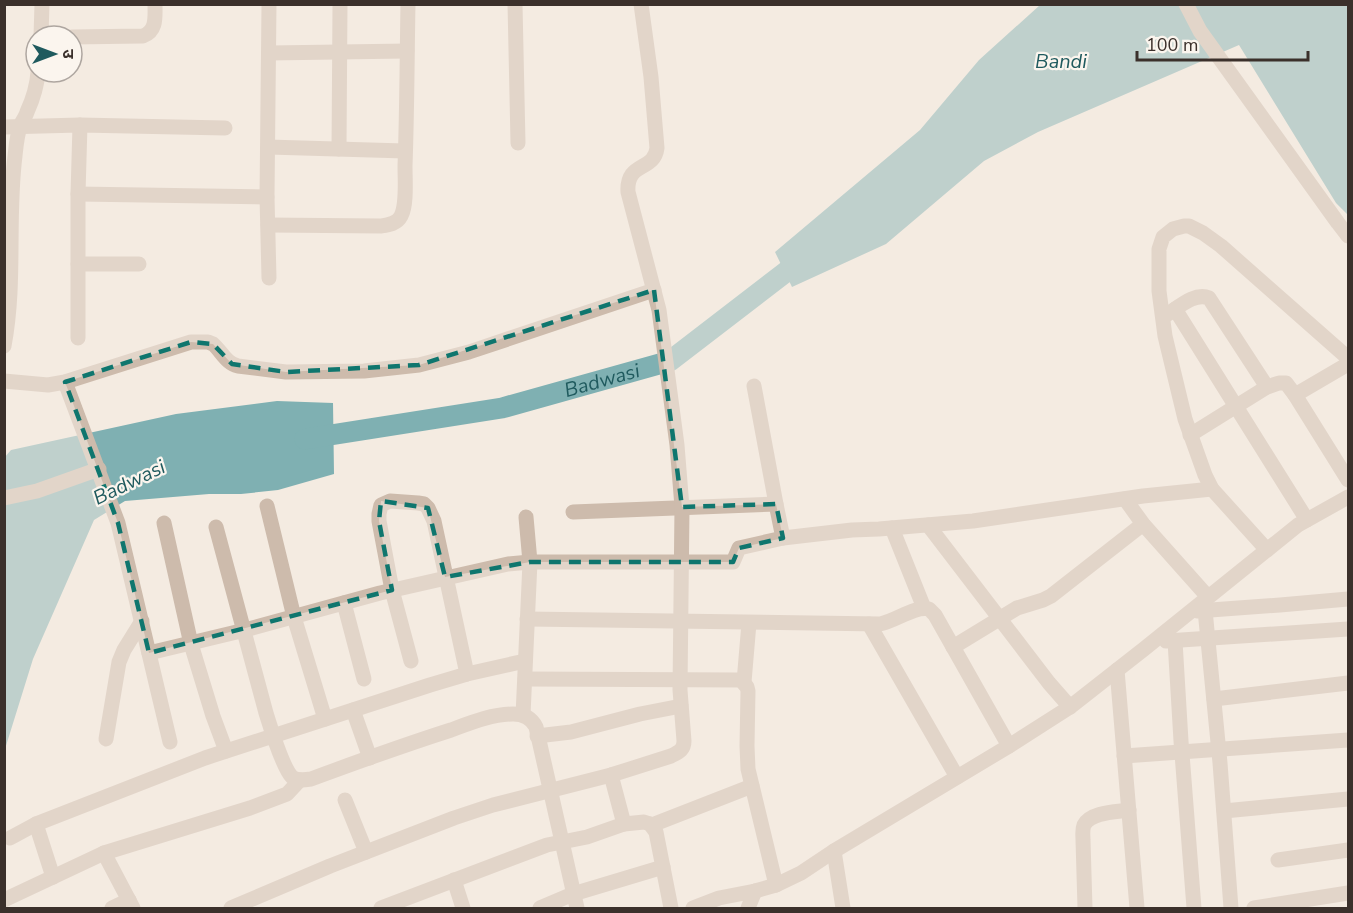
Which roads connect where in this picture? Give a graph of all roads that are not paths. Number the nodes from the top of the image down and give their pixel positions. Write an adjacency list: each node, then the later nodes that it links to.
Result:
1 (42, 4): 9 (street)
2 (155, 4): 10 (street)
3 (269, 4): 13 (street)
4 (340, 4): 12 (street)
5 (408, 4): 11 (street)
6 (515, 4): 18 (street)
7 (641, 4): 29 (street)
8 (1186, 4): 25 (street)
9 (41, 24)
10 (84, 37)
11 (407, 51): 12 (street); 21 (street)
12 (340, 52): 13 (street); 20 (street)
13 (269, 53): 19 (street)
14 (37, 84): 16 (street)
15 (80, 125): 16 (street); 17 (street); 22 (street)
16 (12, 127): 32 (street)
17 (225, 128)
18 (518, 142)
19 (268, 147): 20 (street); 23 (street)
20 (339, 149): 21 (street)
21 (405, 151): 24 (street)
22 (78, 194): 23 (street); 26 (street)
23 (267, 197): 24 (street)
24 (268, 225): 28 (street)
25 (1348, 236)
26 (78, 264): 27 (street); 31 (street)
27 (139, 264)
28 (269, 278)
29 (654, 290): 36 (street); 50 (street)
30 (1169, 313): 33 (street); 38 (street); 40 (street); 41 (street)
31 (78, 338)
32 (4, 346)
33 (1348, 358)
34 (1348, 364): 39 (street)
35 (4, 381): 36 (street)
36 (64, 382): 42 (street)
37 (754, 386): 48 (street)
38 (1267, 387): 39 (street); 40 (street)
39 (1295, 395): 43 (street)
40 (1237, 407): 41 (street); 53 (street)
41 (1190, 435): 44 (street)
42 (100, 472): 46 (street); 72 (street)
43 (1348, 480)
44 (1212, 489): 47 (street); 60 (street)
45 (1348, 497): 53 (street)
46 (4, 498)
47 (1125, 499): 55 (street); 56 (street)
48 (776, 504): 50 (street); 59 (street)
49 (267, 506): 69 (street)
50 (682, 507): 51 (street); 62 (street)
51 (573, 512)
52 (526, 517): 61 (street)
53 (1307, 520): 60 (street)
54 (164, 523): 81 (street)
55 (1143, 524): 67 (street); 70 (street)
56 (928, 525): 58 (street); 70 (street)
57 (216, 527): 77 (street)
58 (892, 528): 59 (street); 68 (street)
59 (783, 538): 62 (street)
60 (1267, 550): 67 (street)
61 (530, 562): 62 (street); 63 (street); 71 (street)
62 (681, 563): 73 (street)
63 (445, 577): 64 (street); 64 (street); 87 (street)
64 (392, 590): 66 (street); 84 (street)
65 (1348, 598): 67 (street)
66 (344, 603): 69 (street); 89 (street)
67 (1201, 606): 78 (street); 80 (street)
68 (924, 608): 75 (street); 82 (street)
69 (294, 617): 77 (street); 98 (street)
70 (999, 618): 82 (street); 95 (street)
71 (527, 619): 73 (street); 85 (street)
72 (142, 621): 83 (street); 101 (street)
73 (680, 622): 74 (street); 90 (street)
74 (749, 623): 75 (street); 91 (street)
75 (869, 624): 111 (street)
76 (1348, 629): 78 (street)
77 (245, 630): 81 (street); 99 (street)
78 (1208, 639): 79 (street); 93 (street)
79 (1174, 641): 80 (street); 107 (street)
80 (1153, 642): 86 (street)
81 (191, 644): 83 (street); 106 (street)
82 (953, 647): 104 (street)
83 (149, 653): 103 (street)
84 (411, 661)
85 (525, 661): 87 (street); 88 (street)
86 (1117, 670): 95 (street); 108 (street)
87 (467, 674): 96 (street)
88 (525, 678): 90 (street); 97 (street)
89 (364, 679)
90 (680, 680): 91 (street); 94 (street)
91 (744, 682): 113 (street)
92 (1348, 683): 93 (street)
93 (1214, 699): 105 (street)
94 (681, 706): 100 (street); 110 (street)
95 (1070, 707): 104 (street)
96 (353, 710): 98 (street); 109 (street)
97 (523, 716): 100 (street); 109 (street)
98 (325, 719): 99 (street)
99 (273, 736): 106 (street); 112 (street)
100 (537, 736): 114 (street)
101 (106, 739)
102 (1348, 740): 105 (street)
103 (170, 742)
104 (1009, 746): 111 (street)
105 (1219, 750): 107 (street); 118 (street)
106 (226, 751): 119 (street)
107 (1182, 753): 108 (street); 149 (street)
108 (1124, 756): 117 (street)
109 (370, 758): 112 (street)
110 (611, 775): 114 (street); 120 (street)
111 (957, 777): 125 (street)
112 (300, 780): 127 (street)
113 (752, 786): 121 (street); 132 (street)
114 (549, 790): 123 (street); 126 (street)
115 (1348, 799): 118 (street)
116 (345, 800): 126 (street)
117 (1129, 810): 147 (street); 148 (street)
118 (1224, 811): 150 (street)
119 (36, 824): 122 (street); 130 (street)
120 (624, 824): 121 (street); 123 (street)
121 (650, 824): 129 (street)
122 (10, 837)
123 (561, 842): 131 (street); 136 (street)
124 (1348, 850): 128 (street)
125 (834, 851): 132 (street); 146 (street)
126 (366, 852): 139 (street)
127 (104, 853): 130 (street); 137 (street)
128 (1278, 860)
129 (663, 867): 136 (street); 143 (street)
130 (53, 877): 135 (street)
131 (454, 880): 140 (street); 141 (street)
132 (776, 885): 133 (street)
133 (755, 891): 144 (street); 145 (street)
134 (1348, 893): 151 (street)
135 (4, 900)
136 (575, 901): 142 (street)
137 (131, 904): 138 (street)
138 (112, 909)
139 (231, 909)
140 (381, 909)
141 (463, 909)
142 (540, 909)
143 (671, 909)
144 (693, 909)
145 (748, 909)
146 (843, 909)
147 (1085, 909)
148 (1137, 909)
149 (1194, 909)
150 (1231, 909)
151 (1254, 909)

